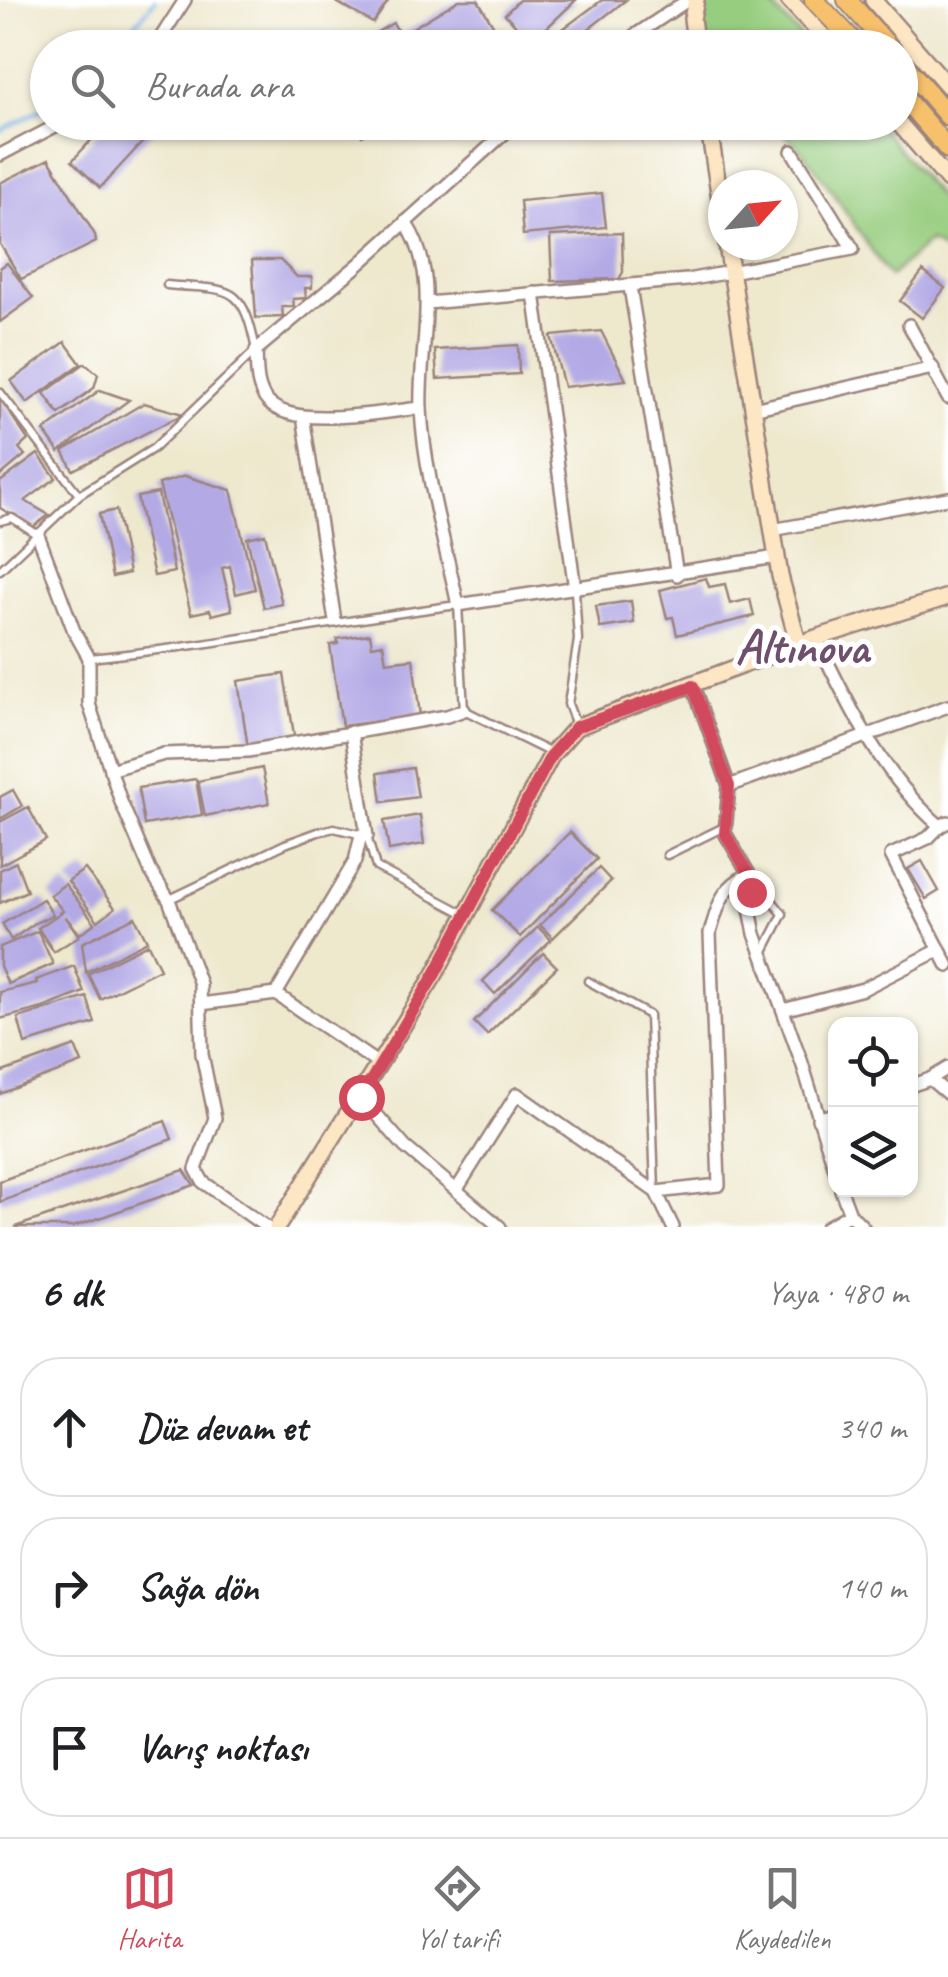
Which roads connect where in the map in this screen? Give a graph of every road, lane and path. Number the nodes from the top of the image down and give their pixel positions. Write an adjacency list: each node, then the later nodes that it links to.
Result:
1 (185, 0): 9 (street)
2 (688, 0): 10 (street)
3 (696, 0): 11 (street)
4 (788, 0): 12 (street)
5 (814, 0): 8 (main road)
6 (847, 0): 15 (main road)
7 (871, 1): 16 (street)
8 (833, 18): 13 (street); 14 (main road)
9 (166, 30)
10 (643, 30)
11 (693, 30)
12 (817, 30)
13 (834, 30)
14 (844, 30)
15 (874, 30)
16 (897, 30)
17 (918, 53): 19 (street)
18 (918, 81): 21 (main road)
19 (948, 86)
20 (918, 114): 26 (main road)
21 (948, 116)
22 (30, 140): 28 (street)
23 (497, 140): 31 (street)
24 (711, 140): 29 (street)
25 (914, 140): 30 (street)
26 (948, 150)
27 (792, 151): 33 (street)
28 (0, 156)
29 (716, 170)
30 (948, 180)
31 (405, 222): 37 (street); 39 (street)
32 (730, 260): 33 (street)
33 (732, 274): 35 (street); 44 (street)
34 (167, 285): 39 (lane)
35 (630, 286): 36 (street); 53 (street)
36 (534, 293): 37 (street); 54 (street)
37 (427, 303): 43 (street)
38 (909, 325): 40 (street)
39 (256, 350): 45 (street); 46 (lane)
40 (933, 368): 42 (street); 44 (street)
41 (0, 392): 46 (lane)
42 (948, 398)
43 (421, 408): 45 (street); 56 (street)
44 (754, 409): 49 (street)
45 (303, 416): 57 (street)
46 (79, 495): 50 (lane)
47 (948, 498): 49 (street)
48 (0, 521): 50 (lane)
49 (772, 530): 51 (street)
50 (38, 535): 52 (lane); 60 (street)
51 (777, 558): 53 (street); 59 (street)
52 (0, 570)
53 (677, 574): 54 (street)
54 (575, 589): 56 (street); 64 (lane)
55 (948, 596): 58 (street)
56 (458, 605): 57 (lane); 63 (lane)
57 (336, 621): 60 (lane)
58 (816, 638): 59 (street); 66 (street)
59 (799, 646): 61 (street)
60 (89, 658): 68 (street)
61 (693, 686): 64 (street); 69 (street)
62 (948, 706): 66 (street)
63 (464, 710): 65 (street); 67 (lane)
64 (576, 727): 67 (street)
65 (351, 732): 68 (street); 72 (street)
66 (866, 734): 69 (street); 70 (street)
67 (552, 754): 76 (street)
68 (110, 770): 75 (street)
69 (729, 786): 71 (street)
70 (944, 824): 77 (street)
71 (724, 826): 73 (lane); 74 (street)
72 (364, 835): 75 (lane); 76 (lane); 81 (street)
73 (667, 856)
74 (751, 879): 78 (street); 78 (lane); 94 (street)
75 (169, 900): 82 (street)
76 (467, 916): 84 (street)
77 (939, 950): 79 (street); 83 (street)
78 (762, 954): 83 (street)
79 (948, 966)
80 (588, 980): 94 (lane)
81 (276, 994): 82 (street); 84 (street)
82 (200, 1004): 97 (street)
83 (783, 1010): 91 (street)
84 (380, 1066): 89 (street)
85 (948, 1068): 86 (street)
86 (930, 1080): 87 (street); 88 (street)
87 (918, 1084)
88 (948, 1094)
89 (361, 1097): 93 (street); 98 (street)
90 (828, 1116): 91 (street)
91 (818, 1119): 92 (street)
92 (828, 1149)
93 (456, 1189): 94 (street); 99 (street)
94 (656, 1192): 100 (street)
95 (844, 1197): 96 (street)
96 (850, 1214): 101 (street); 102 (street)
97 (266, 1227)
98 (277, 1227)
99 (500, 1227)
100 (673, 1227)
101 (827, 1227)
102 (864, 1227)

